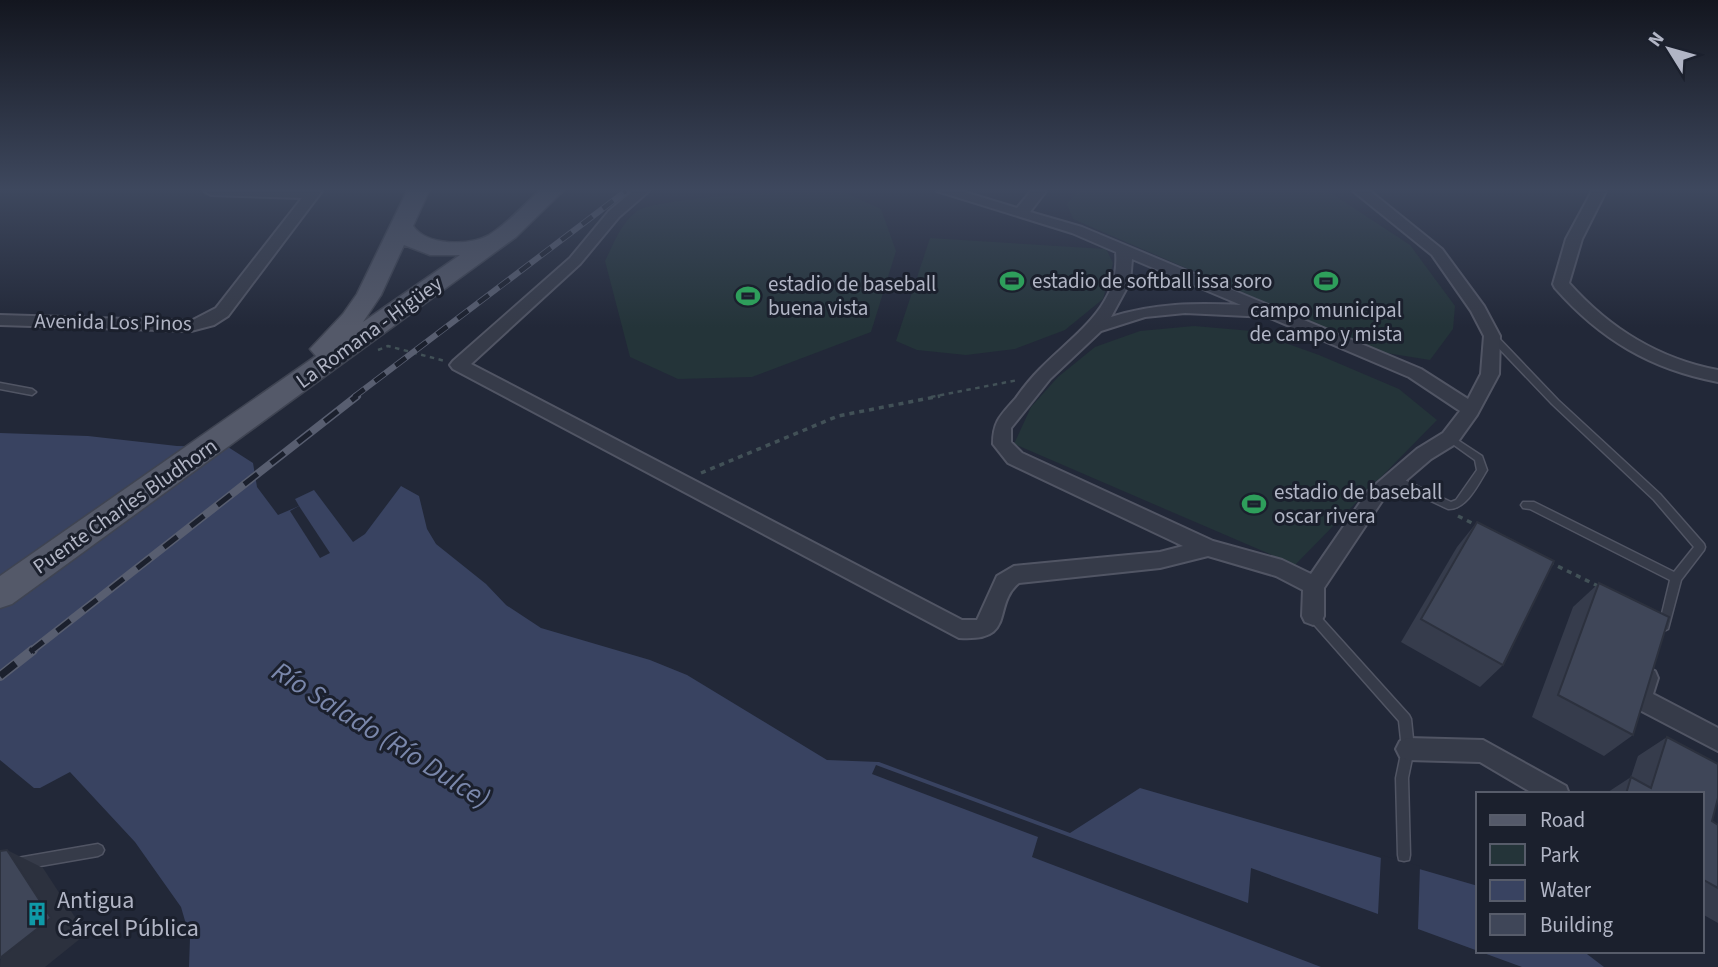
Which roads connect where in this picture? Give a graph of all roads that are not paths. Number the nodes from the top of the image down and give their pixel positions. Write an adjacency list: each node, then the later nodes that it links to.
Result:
1 (281, 236): 11 (street)
2 (397, 236): 20 (main road, La Romana - Higüey)
3 (409, 236): 9 (main road)
4 (501, 236): 9 (main road, La Romana - Higüey)
5 (596, 236): 24 (street)
6 (1092, 236): 10 (street)
7 (1417, 236): 15 (street)
8 (1575, 236): 16 (street)
9 (494, 242): 20 (main road, La Romana - Higüey)
10 (1123, 249): 12 (street); 14 (street)
11 (222, 312): 13 (street, Avenida Los Pinos)
12 (1267, 312): 14 (street); 19 (street)
13 (0, 320)
14 (1095, 327): 24 (street)
15 (1492, 336): 19 (street); 26 (lane)
16 (1718, 376)
17 (0, 386): 18 (lane)
18 (32, 393)
19 (1471, 410): 21 (street)
20 (243, 413): 25 (main road, Puente Charles Bludhorn); 28 (main road, Puente Charles Bludhorn)
21 (1450, 438): 22 (street); 22 (lane)
22 (1394, 479): 27 (street)
23 (1526, 505): 26 (lane)
24 (1208, 548): 27 (street)
25 (0, 577)
26 (1676, 578): 30 (lane)
27 (1314, 586): 29 (street)
28 (0, 594)
29 (1313, 616): 32 (lane)
30 (1657, 649): 31 (street)
31 (1718, 740)
32 (1408, 749): 33 (street); 35 (lane)
33 (1554, 792)
34 (98, 850): 36 (lane)
35 (1404, 855)
36 (0, 867)

